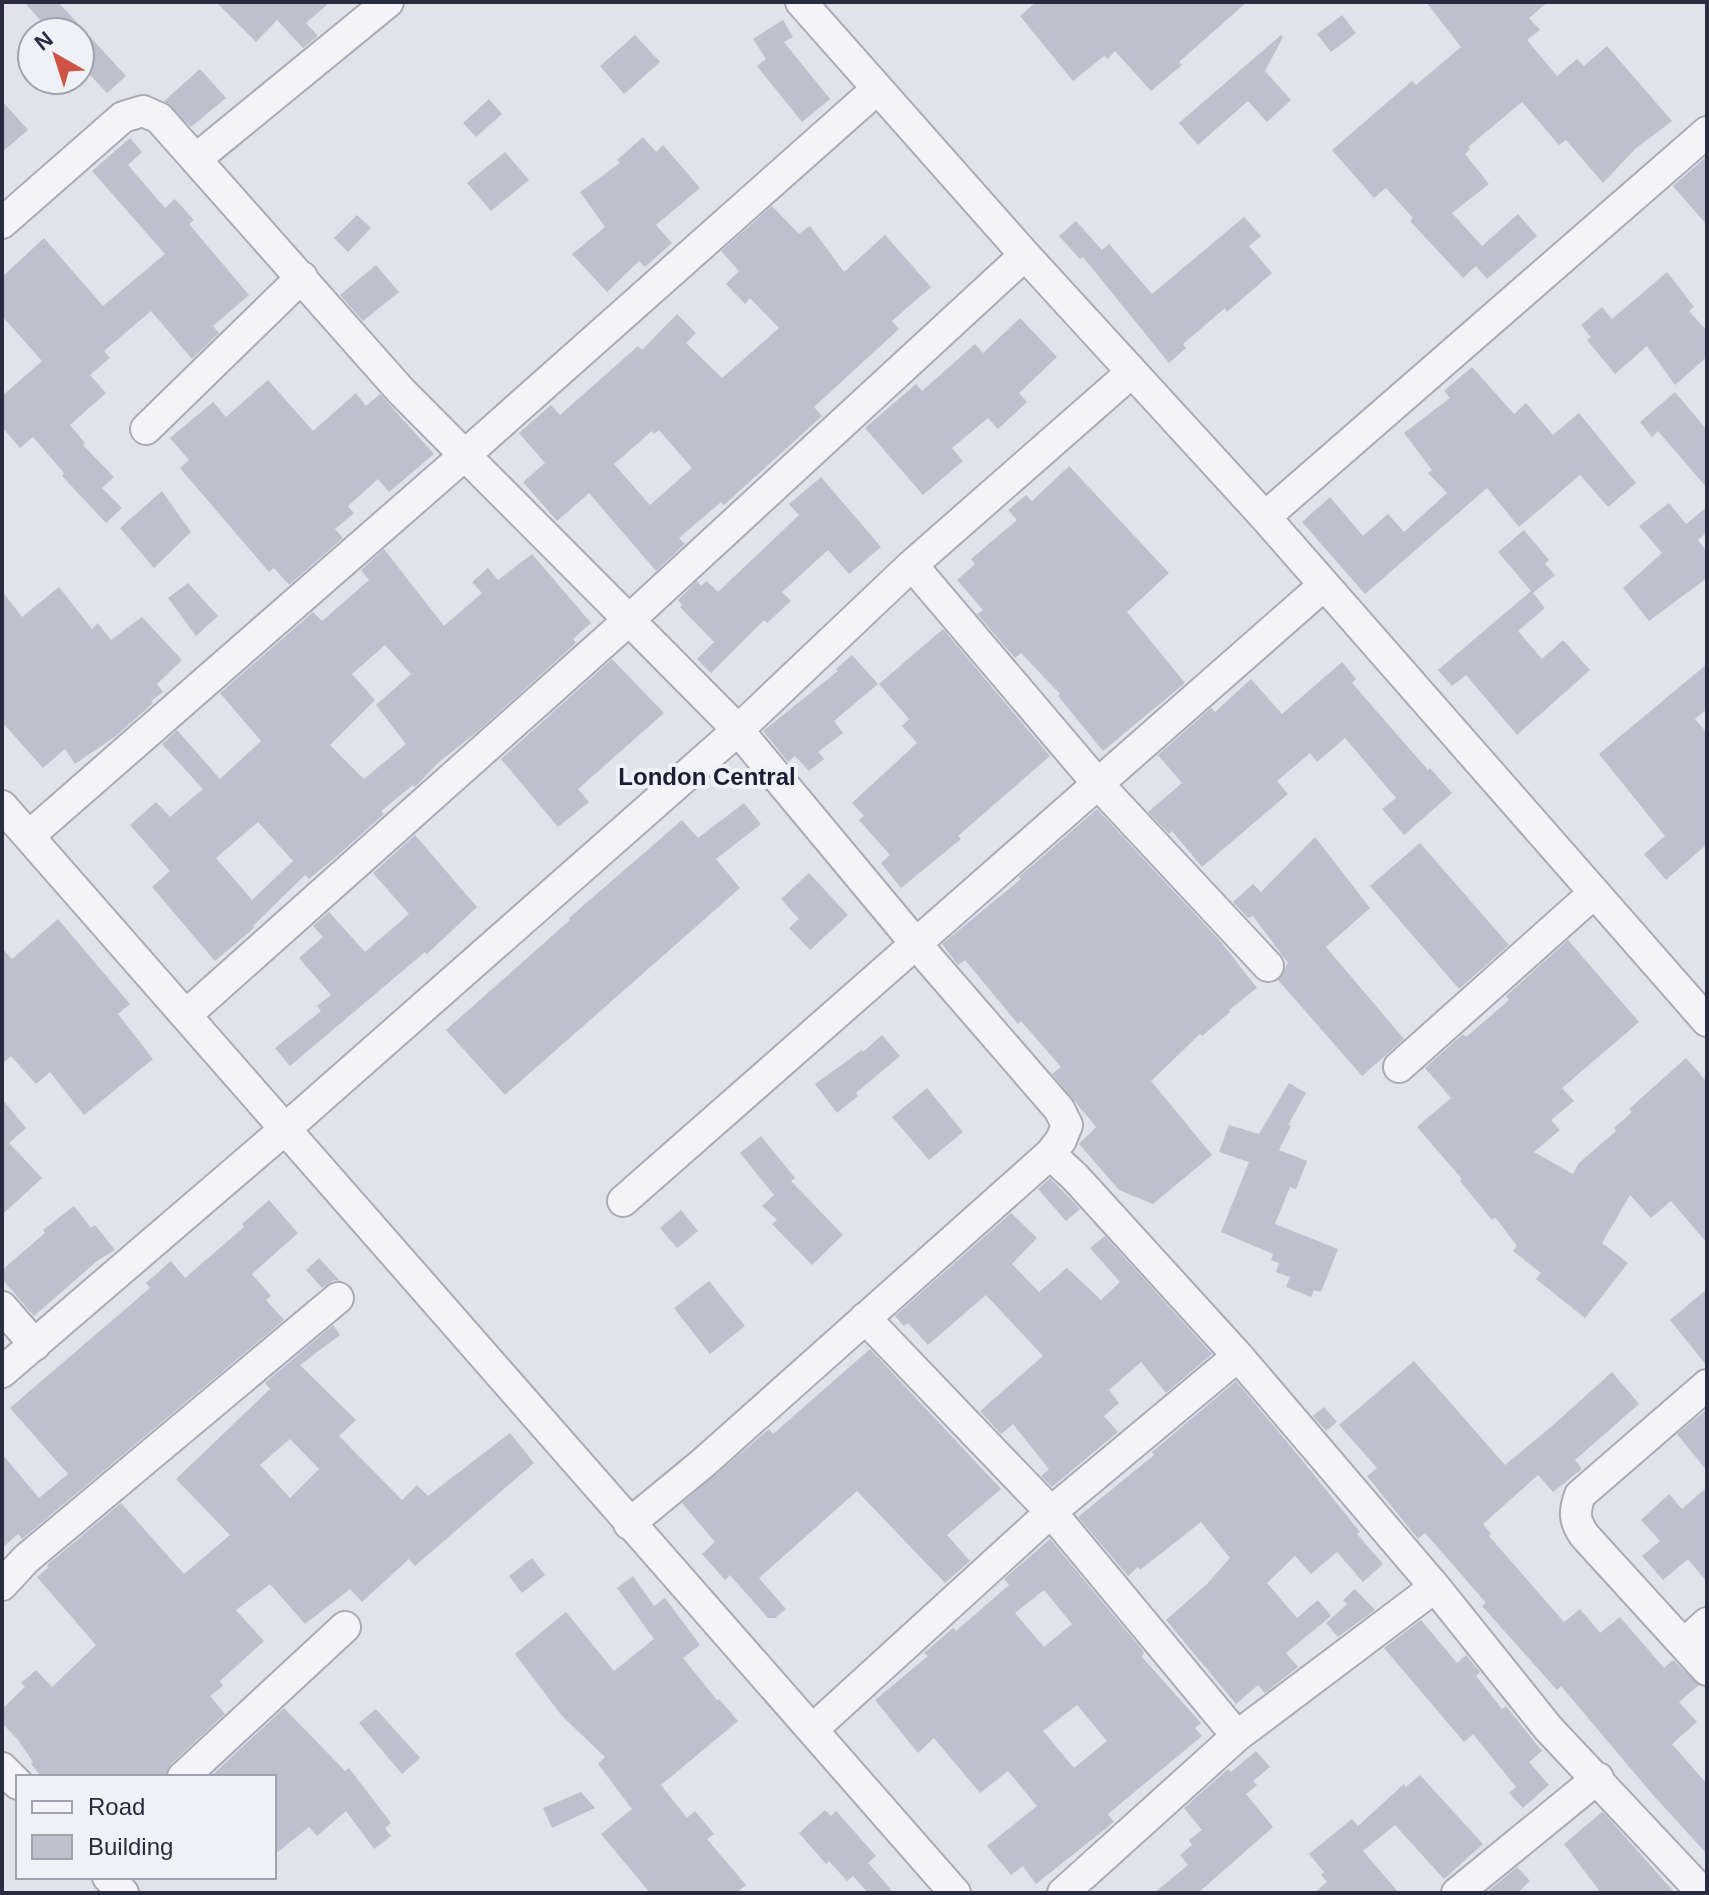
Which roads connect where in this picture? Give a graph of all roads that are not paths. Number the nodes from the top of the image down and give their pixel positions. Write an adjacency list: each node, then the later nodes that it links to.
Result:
1 (388, 2): 5 (street)
2 (801, 2): 3 (street)
3 (877, 89): 7 (street); 11 (street)
4 (1707, 132): 12 (street)
5 (196, 159): 6 (street); 8 (street)
6 (2, 223)
7 (1025, 255): 9 (street); 15 (street)
8 (302, 277): 10 (street); 11 (street)
9 (1132, 372): 12 (street); 13 (street)
10 (146, 429)
11 (465, 455): 15 (street); 19 (street)
12 (1265, 517): 14 (street)
13 (912, 565): 16 (street); 17 (street)
14 (1323, 586): 17 (street); 20 (street)
15 (629, 620): 16 (street); 23 (street)
16 (738, 730): 21 (street); 26 (street)
17 (1098, 784): 21 (street); 22 (street)
18 (2, 806): 19 (street)
19 (29, 836): 23 (street)
20 (1594, 893): 24 (street); 25 (street)
21 (917, 945): 27 (street); 28 (street)
22 (1268, 966)
23 (186, 1015): 26 (street)
24 (1707, 1021)
25 (1399, 1067)
26 (284, 1130): 32 (street); 37 (street)
27 (1050, 1154): 31 (street); 33 (street)
28 (623, 1201)
29 (338, 1298): 38 (street)
30 (2, 1307): 32 (street)
31 (865, 1318): 36 (street); 37 (street)
32 (35, 1345): 34 (street)
33 (1238, 1356): 36 (street); 39 (street)
34 (2, 1372)
35 (1707, 1385): 42 (street)
36 (1051, 1512): 44 (street); 45 (street)
37 (629, 1524): 44 (street)
38 (2, 1585)
39 (1435, 1587): 45 (street); 47 (street)
40 (1707, 1623): 42 (street)
41 (345, 1627): 46 (street)
42 (1684, 1644): 43 (street)
43 (1707, 1670)
44 (812, 1730): 48 (street)
45 (1237, 1736): 49 (street)
46 (185, 1775)
47 (1598, 1778): 50 (street); 51 (street)
48 (955, 1893)
49 (1063, 1893)
50 (1457, 1893)
51 (1703, 1893)

